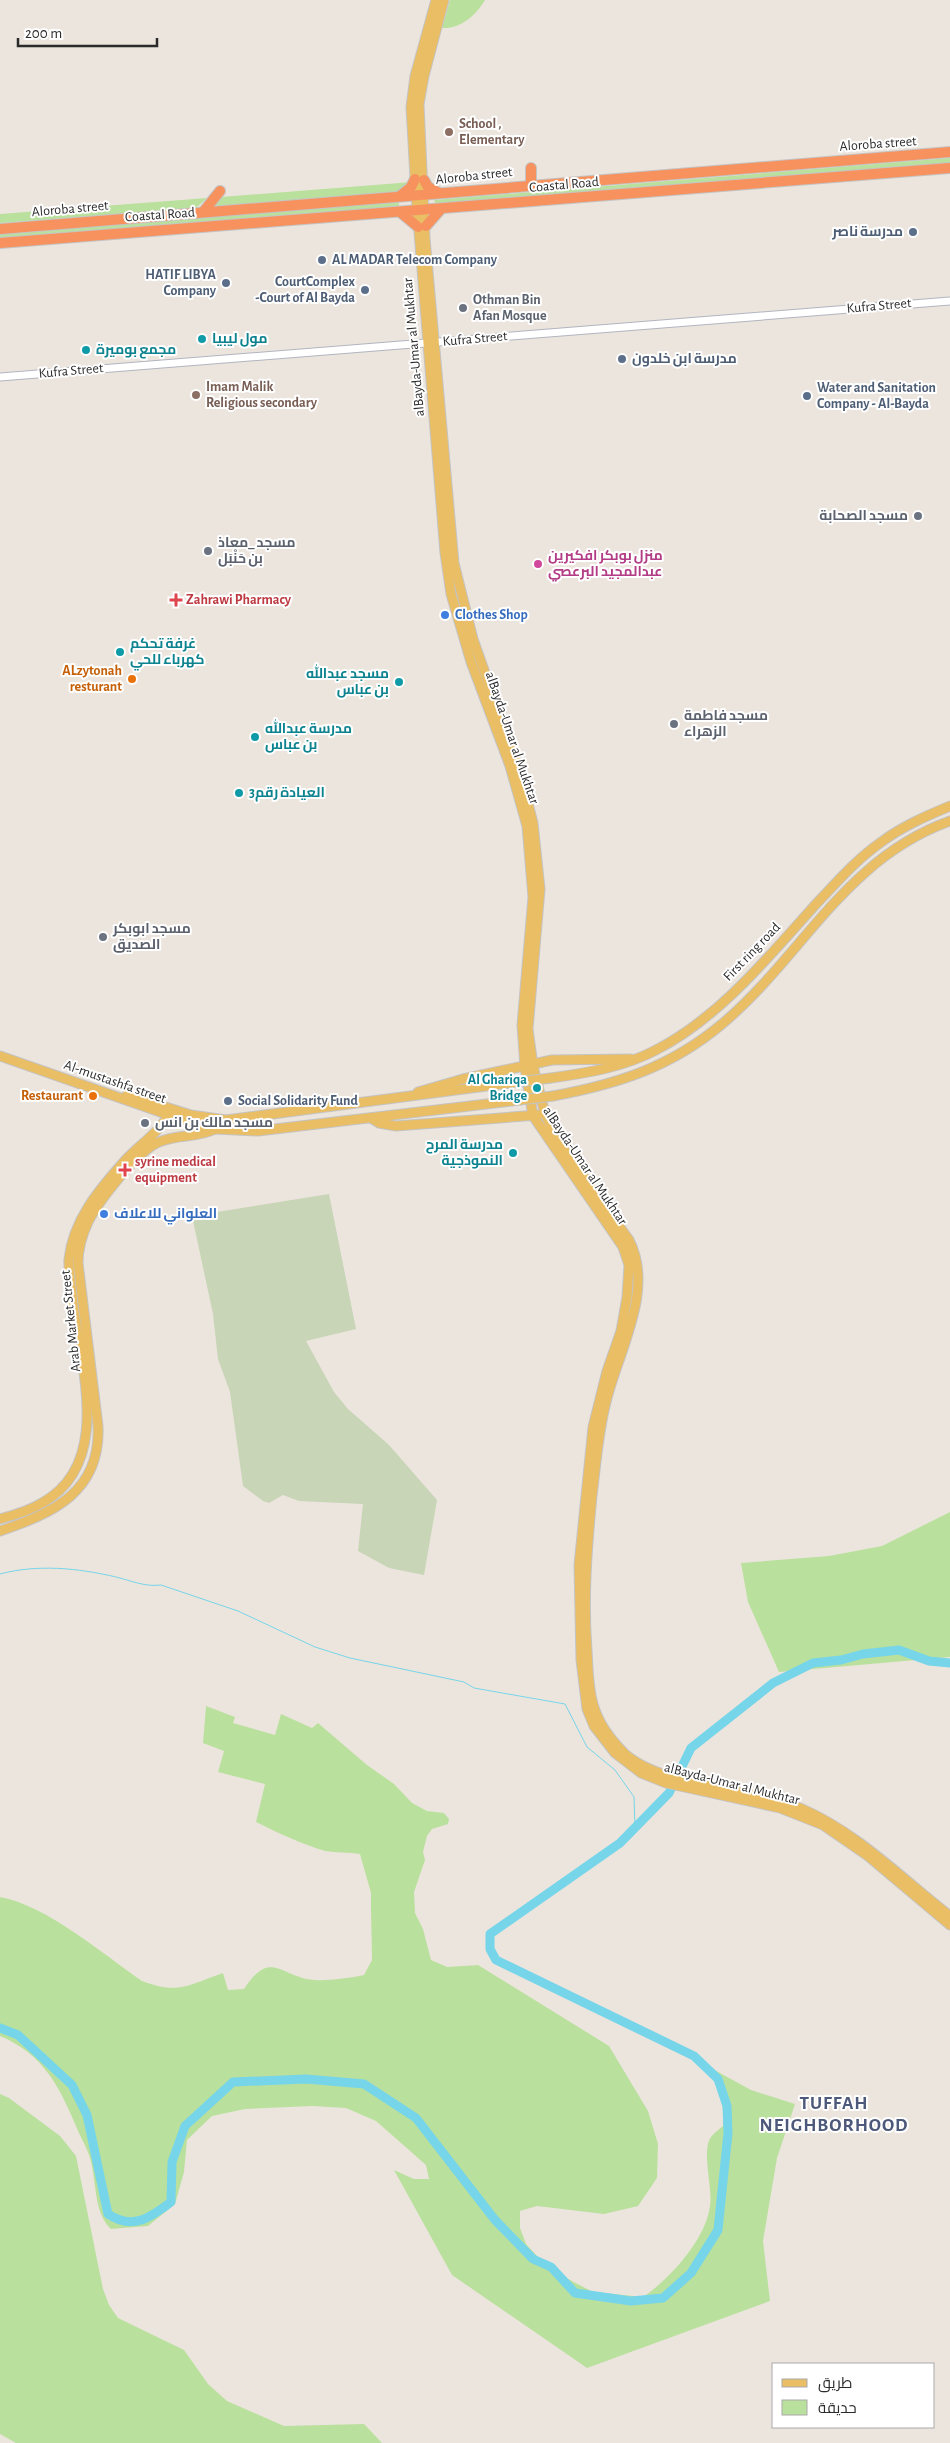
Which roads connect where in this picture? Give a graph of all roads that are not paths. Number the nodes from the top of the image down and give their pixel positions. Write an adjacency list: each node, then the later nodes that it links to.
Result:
1 (436, 0): 6 (main road, alBayda-Umar al Mukhtar)
2 (444, 0): 6 (main road, alBayda-Umar al Mukhtar)
3 (950, 152): 7 (highway, Aloroba street)
4 (531, 168): 7 (highway)
5 (950, 168): 12 (highway, Coastal Road)
6 (420, 179): 9 (highway); 10 (main road, alBayda-Umar al Mukhtar); 11 (highway)
7 (532, 184): 9 (highway, Aloroba street)
8 (220, 191): 13 (highway)
9 (440, 194): 10 (highway, Aloroba street)
10 (420, 195): 11 (highway, Aloroba street); 14 (main road, alBayda-Umar al Mukhtar)
11 (398, 197): 13 (highway, Aloroba street)
12 (440, 209): 14 (highway, Coastal Road); 16 (highway)
13 (204, 210): 17 (highway, Aloroba street)
14 (421, 210): 15 (highway, Coastal Road); 16 (main road, alBayda-Umar al Mukhtar)
15 (400, 212): 16 (highway); 18 (highway, Coastal Road)
16 (422, 226): 20 (main road, alBayda-Umar al Mukhtar)
17 (0, 228)
18 (0, 243)
19 (950, 301): 20 (street, Kufra Street)
20 (431, 342): 21 (street, Kufra Street); 24 (main road, alBayda-Umar al Mukhtar); 24 (main road, alBayda-Umar al Mukhtar)
21 (0, 377)
22 (950, 806): 27 (main road, First ring road)
23 (950, 821): 31 (main road, First ring road, bridge)
24 (534, 923): 28 (main road, alBayda-Umar al Mukhtar)
25 (0, 1052): 33 (main road, Al-mustashfa street)
26 (0, 1056): 35 (main road, Al-mustashfa street)
27 (634, 1059): 28 (main road); 29 (main road, First ring road, bridge)
28 (529, 1066): 30 (main road); 34 (main road, alBayda-Umar al Mukhtar); 36 (main road, alBayda-Umar al Mukhtar)
29 (518, 1082): 30 (main road, Al-mustashfa street)
30 (400, 1099): 32 (main road, Al-mustashfa street)
31 (520, 1100): 37 (main road, Al-mustashfa street)
32 (334, 1107): 33 (main road, Al-mustashfa street); 38 (main road)
33 (180, 1112): 35 (main road)
34 (545, 1114): 36 (main road); 42 (main road, alBayda-Umar al Mukhtar)
35 (169, 1116): 39 (main road, Al-mustashfa street); 40 (main road)
36 (533, 1116): 37 (main road); 42 (main road, alBayda-Umar al Mukhtar)
37 (371, 1118): 38 (main road, Al-mustashfa street)
38 (336, 1122): 39 (main road, Al-mustashfa street)
39 (215, 1129): 41 (main road, Arab Market Street)
40 (0, 1520)
41 (0, 1531)
42 (582, 1559): 43 (main road, alBayda-Umar al Mukhtar)
43 (686, 1783): 44 (main road, alBayda-Umar al Mukhtar); 45 (main road, alBayda-Umar al Mukhtar)
44 (950, 1916)
45 (950, 1925)

